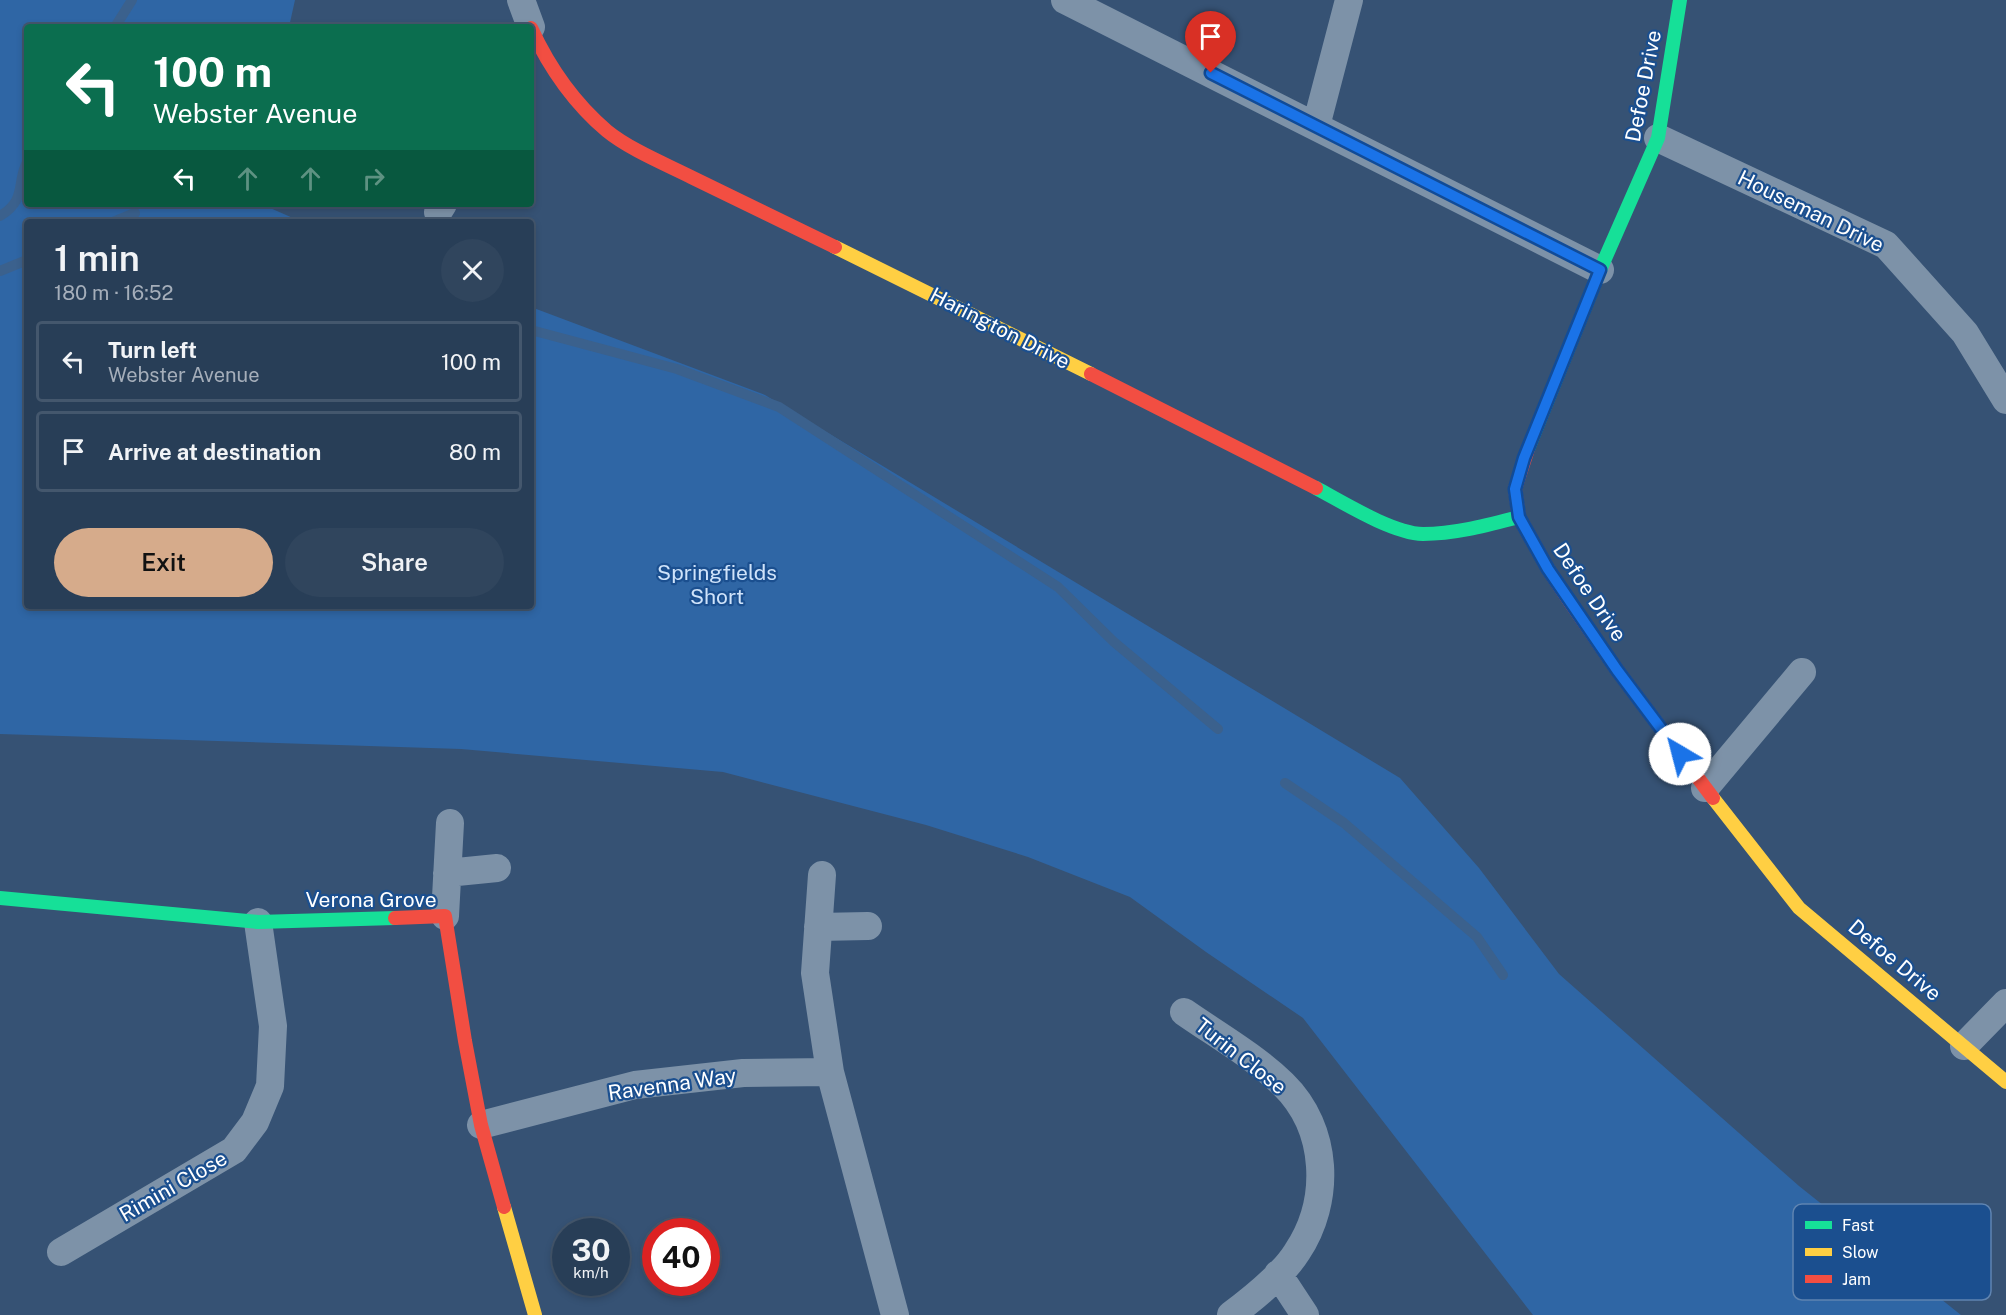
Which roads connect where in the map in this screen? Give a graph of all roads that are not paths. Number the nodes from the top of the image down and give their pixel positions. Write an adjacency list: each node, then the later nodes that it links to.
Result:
1 (521, 0): 5 (street, Harington Drive)
2 (1065, 0): 7 (street)
3 (1349, 0): 7 (street)
4 (1680, 0): 8 (street, Defoe Drive)
5 (528, 24)
6 (534, 40): 11 (street, Harington Drive)
7 (1316, 126): 9 (street)
8 (1658, 138): 9 (street, Defoe Drive); 10 (street, Houseman Drive)
9 (1600, 270): 11 (street, Defoe Drive)
10 (2002, 382)
11 (1519, 517): 13 (street, Defoe Drive)
12 (1802, 672): 13 (street)
13 (1705, 788): 25 (street, Defoe Drive)
14 (450, 823): 16 (street)
15 (497, 868): 16 (street)
16 (447, 873): 19 (street)
17 (822, 875): 22 (street)
18 (0, 897): 20 (street, Verona Grove)
19 (445, 916): 20 (street, Verona Grove); 28 (street, Verona Grove)
20 (258, 922): 29 (street, Rimini Close)
21 (868, 926): 22 (street)
22 (818, 927): 26 (street)
23 (2006, 1003): 25 (street)
24 (1184, 1012): 30 (street, Turin Close)
25 (1964, 1046): 27 (street, Defoe Drive)
26 (830, 1072): 28 (street, Ravenna Way); 32 (street)
27 (2006, 1082)
28 (481, 1125): 31 (street, Verona Grove)
29 (61, 1252)
30 (1278, 1274): 33 (street, Turin Close); 34 (street)
31 (536, 1315)
32 (895, 1315)
33 (1231, 1315)
34 (1305, 1315)

